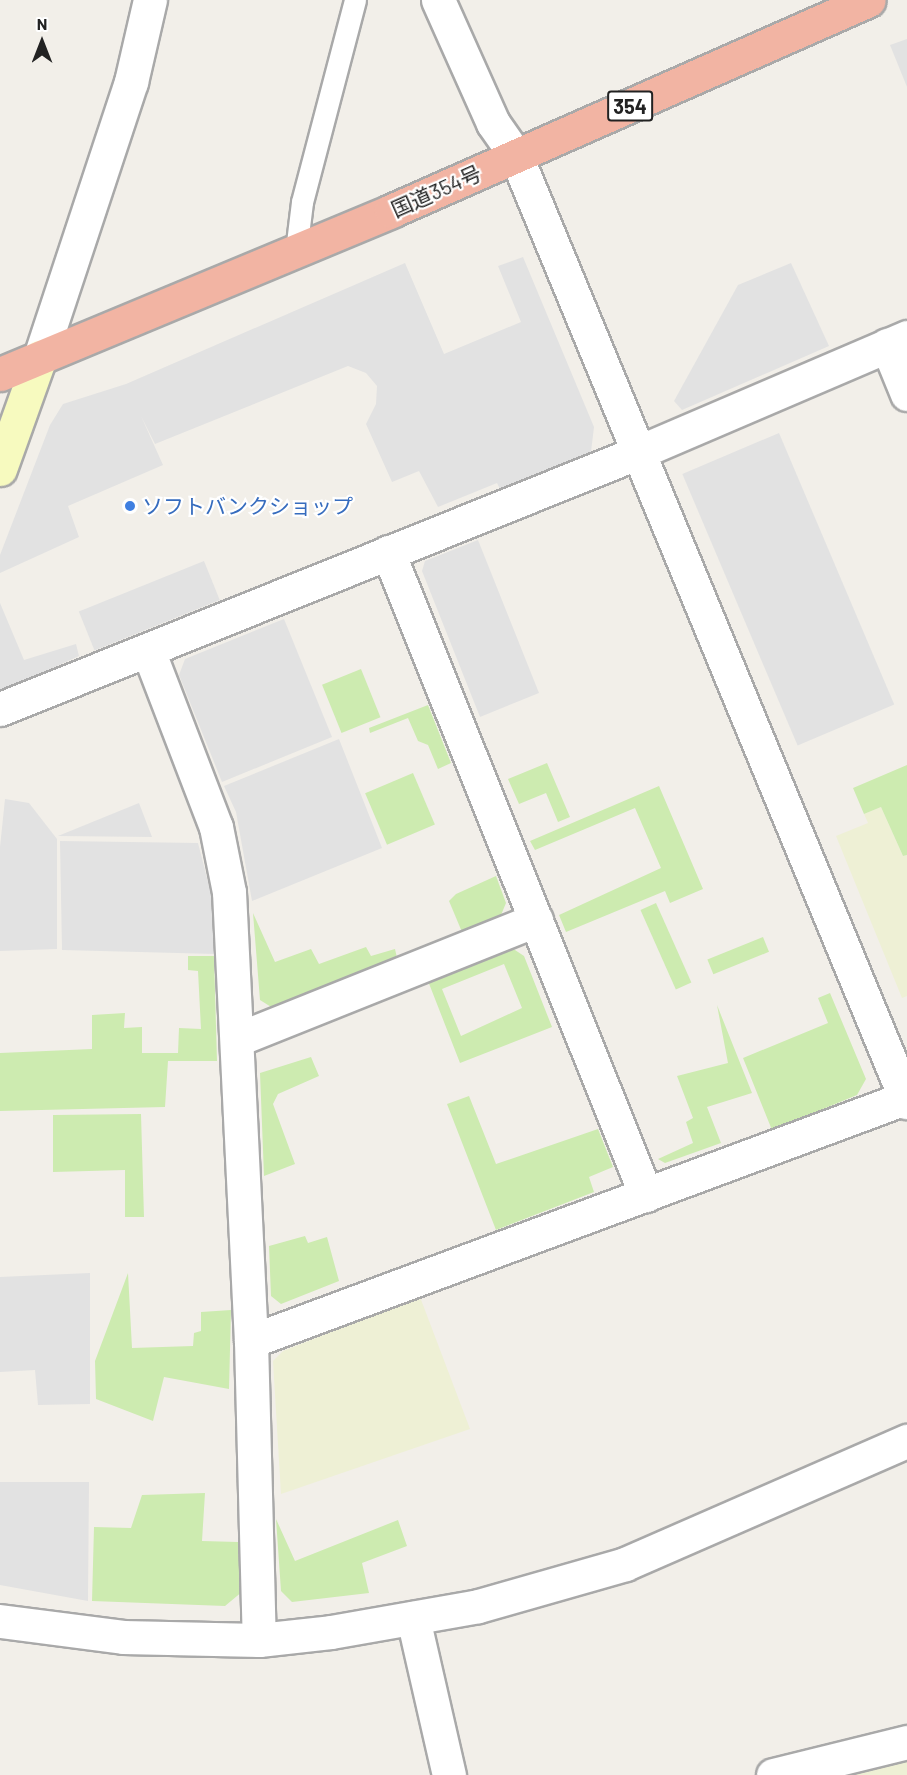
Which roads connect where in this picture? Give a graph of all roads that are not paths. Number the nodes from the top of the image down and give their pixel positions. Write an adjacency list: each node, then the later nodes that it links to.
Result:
1 (150, 0): 8 (street)
2 (355, 0): 6 (lane)
3 (438, 0): 5 (street)
4 (869, 0): 5 (highway, 国道354号 / 354)
5 (516, 156): 6 (highway, 国道354号 / 354); 11 (street)
6 (296, 250): 8 (highway, 国道354号 / 354)
7 (897, 341): 10 (street); 11 (street)
8 (39, 357): 9 (highway, 国道354号 / 354); 12 (main road)
9 (0, 374)
10 (907, 394)
11 (639, 453): 13 (street); 18 (street)
12 (0, 469)
13 (388, 552): 14 (street); 16 (street)
14 (148, 650): 15 (street); 17 (street)
15 (0, 709)
16 (536, 920): 17 (street); 19 (street)
17 (238, 1039): 20 (street)
18 (906, 1100): 19 (street)
19 (646, 1195): 20 (street)
20 (251, 1341): 24 (street)
21 (906, 1444): 22 (street)
22 (413, 1618): 24 (street); 26 (street)
23 (0, 1621): 24 (street)
24 (259, 1640)
25 (907, 1742): 27 (street)
26 (449, 1775)
27 (773, 1775)

